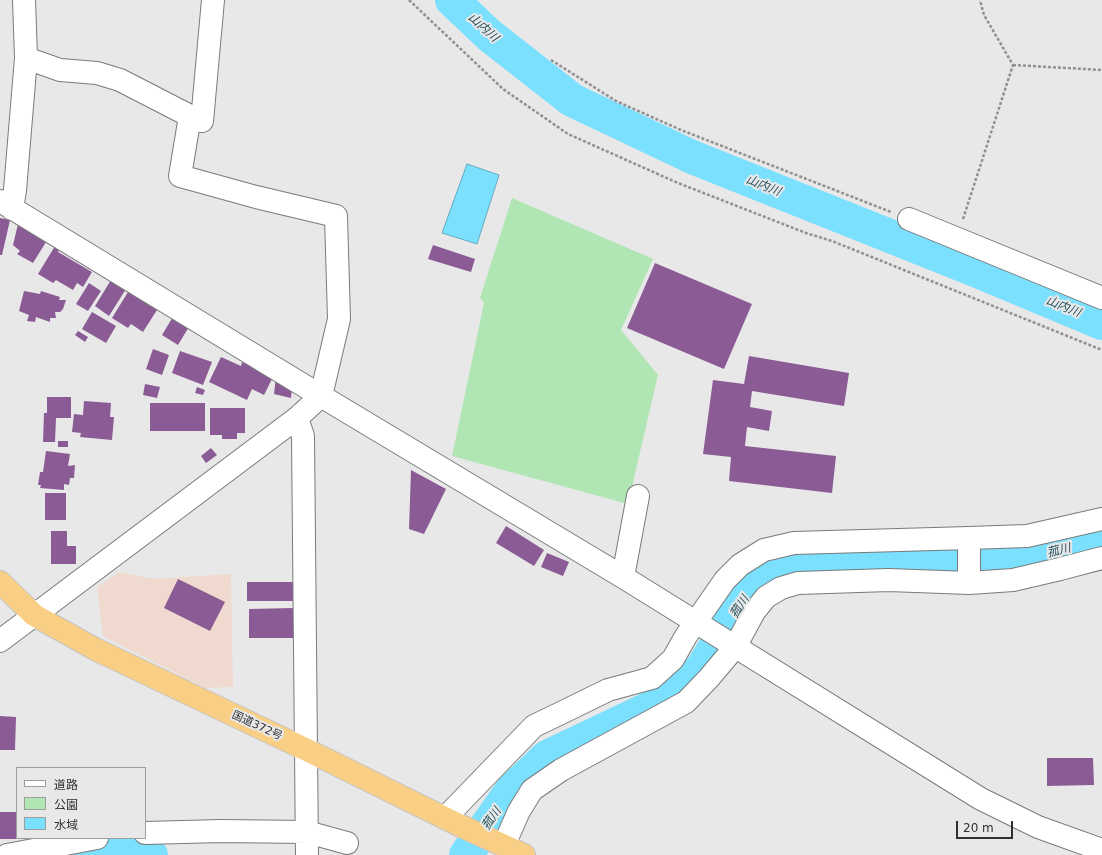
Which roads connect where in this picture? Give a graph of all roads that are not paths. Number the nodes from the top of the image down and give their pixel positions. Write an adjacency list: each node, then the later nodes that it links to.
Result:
1 (24, 0): 3 (street)
2 (213, 0): 4 (street)
3 (26, 58): 4 (street); 5 (street)
4 (190, 116): 8 (street)
5 (6, 205): 8 (street)
6 (909, 219): 7 (street)
7 (1102, 298)
8 (321, 396): 9 (street); 14 (street)
9 (297, 418): 17 (street); 21 (street)
10 (638, 496): 14 (street)
11 (1102, 520): 12 (street)
12 (969, 538): 16 (street); 18 (street)
13 (1102, 558): 16 (street)
14 (623, 577): 18 (street)
15 (0, 582): 17 (highway, 国道372号)
16 (969, 583): 20 (street)
17 (34, 615): 19 (street); 21 (highway, 国道372号)
18 (700, 625): 20 (street); 22 (street)
19 (0, 640)
20 (733, 646): 27 (street); 28 (street)
21 (307, 750): 22 (highway, 国道372号); 23 (street)
22 (452, 821): 27 (highway, 国道372号)
23 (307, 832): 24 (street); 26 (street); 30 (street)
24 (146, 833)
25 (92, 839): 29 (street)
26 (347, 843)
27 (501, 844): 31 (highway, 国道372号)
28 (1102, 850)
29 (7, 855)
30 (307, 855)
31 (524, 855)

